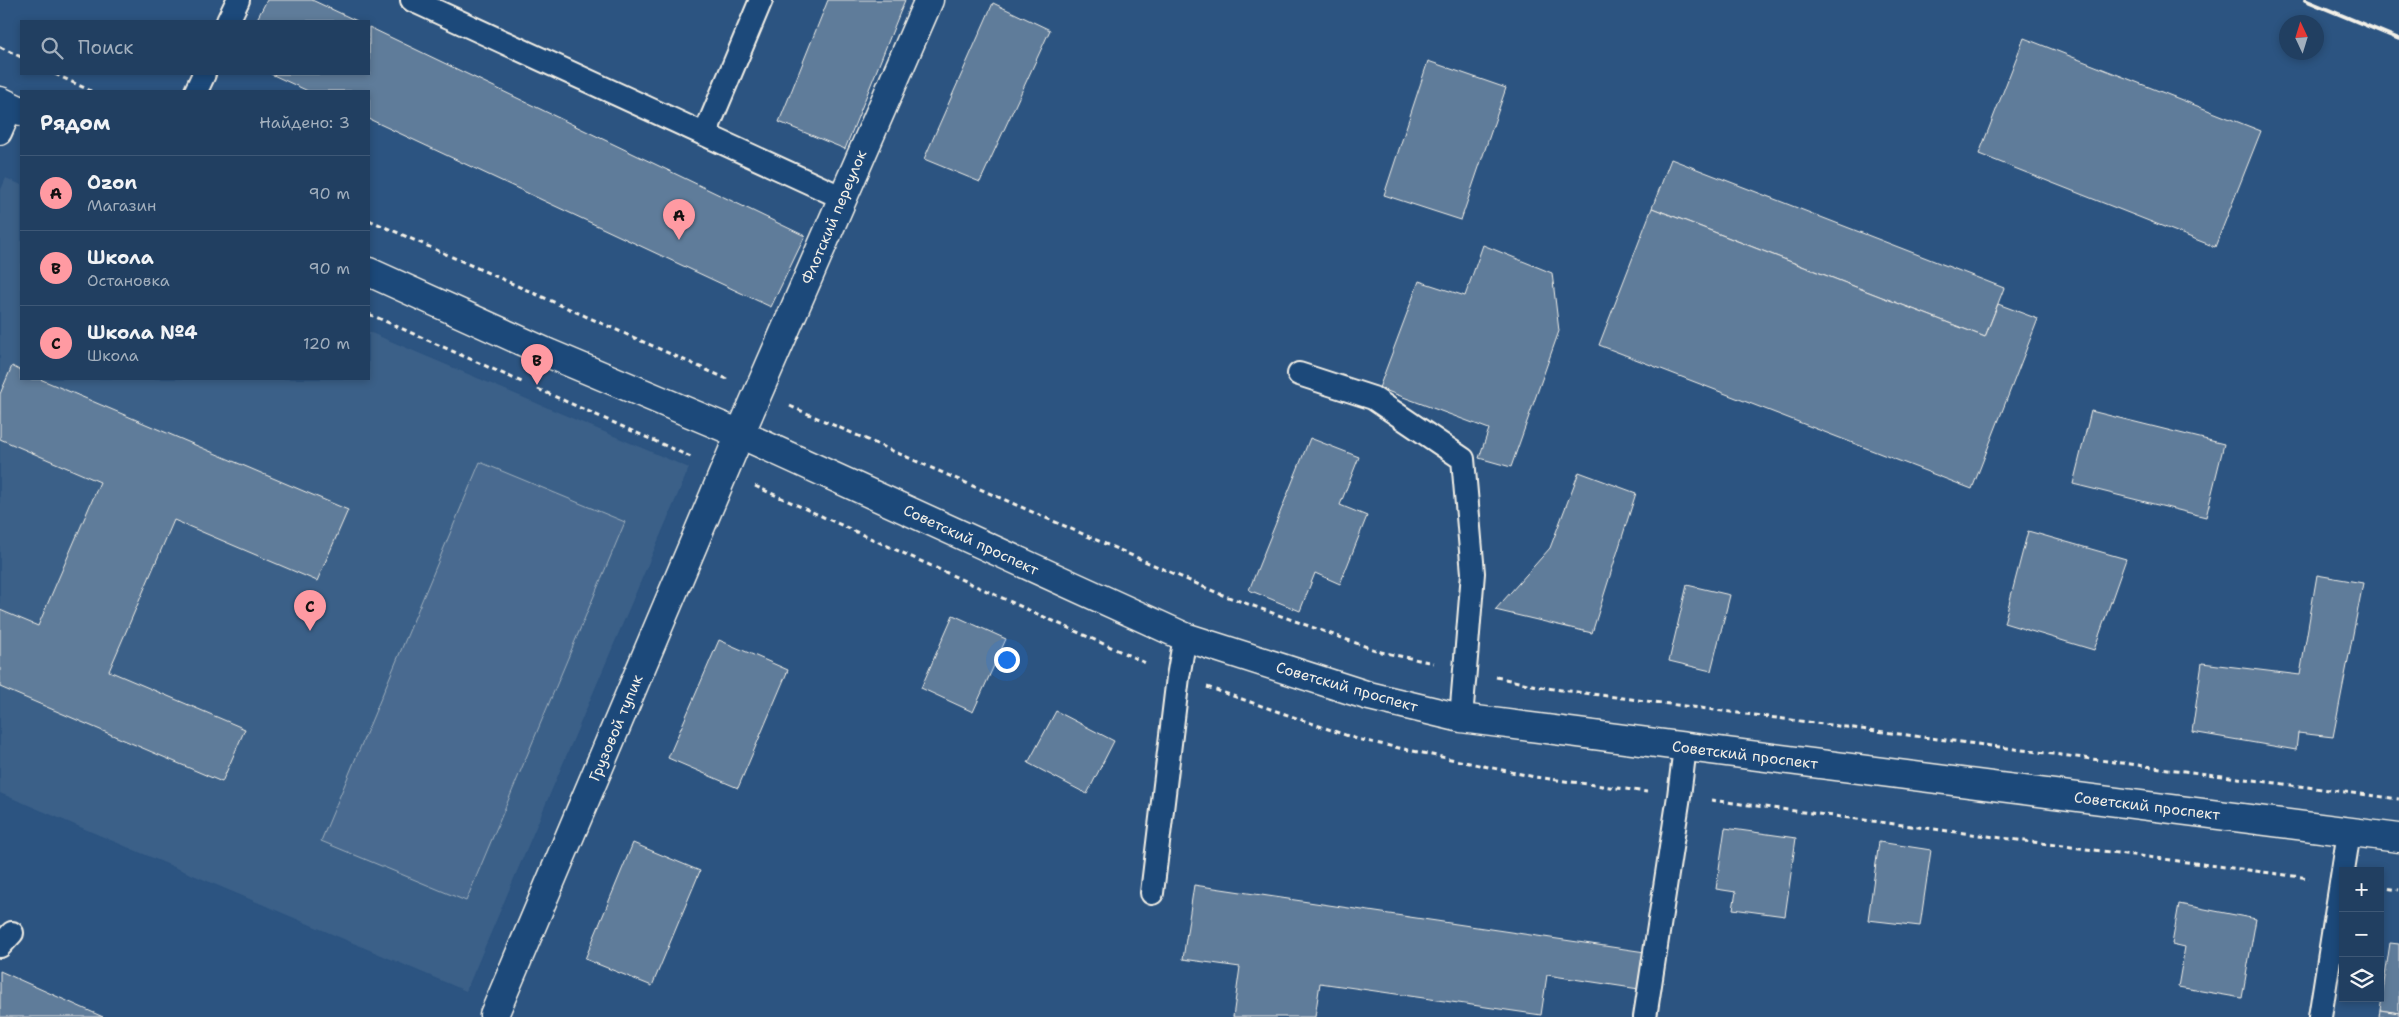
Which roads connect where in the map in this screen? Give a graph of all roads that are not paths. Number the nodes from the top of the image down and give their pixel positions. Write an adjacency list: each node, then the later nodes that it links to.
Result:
1 (238, 0): 5 (lane)
2 (412, 0): 10 (lane)
3 (760, 0): 10 (lane)
4 (928, 0): 11 (street, Флотский переулок)
5 (228, 20)
6 (204, 75): 7 (lane)
7 (196, 90)
8 (11, 106): 9 (lane)
9 (0, 133)
10 (705, 134): 11 (lane)
11 (843, 198): 14 (street, Флотский переулок)
12 (370, 272): 14 (street, Советский проспект)
13 (1298, 374): 16 (lane)
14 (740, 434): 15 (street, Советский проспект); 21 (street, Грузовой тупик)
15 (1186, 637): 16 (street, Советский проспект); 20 (lane)
16 (1461, 718): 17 (street, Советский проспект)
17 (1685, 747): 18 (street, Советский проспект); 22 (lane)
18 (2349, 832): 19 (street, Советский проспект); 23 (lane)
19 (2399, 838)
20 (1152, 894)
21 (498, 1016)
22 (1645, 1017)
23 (2320, 1017)

